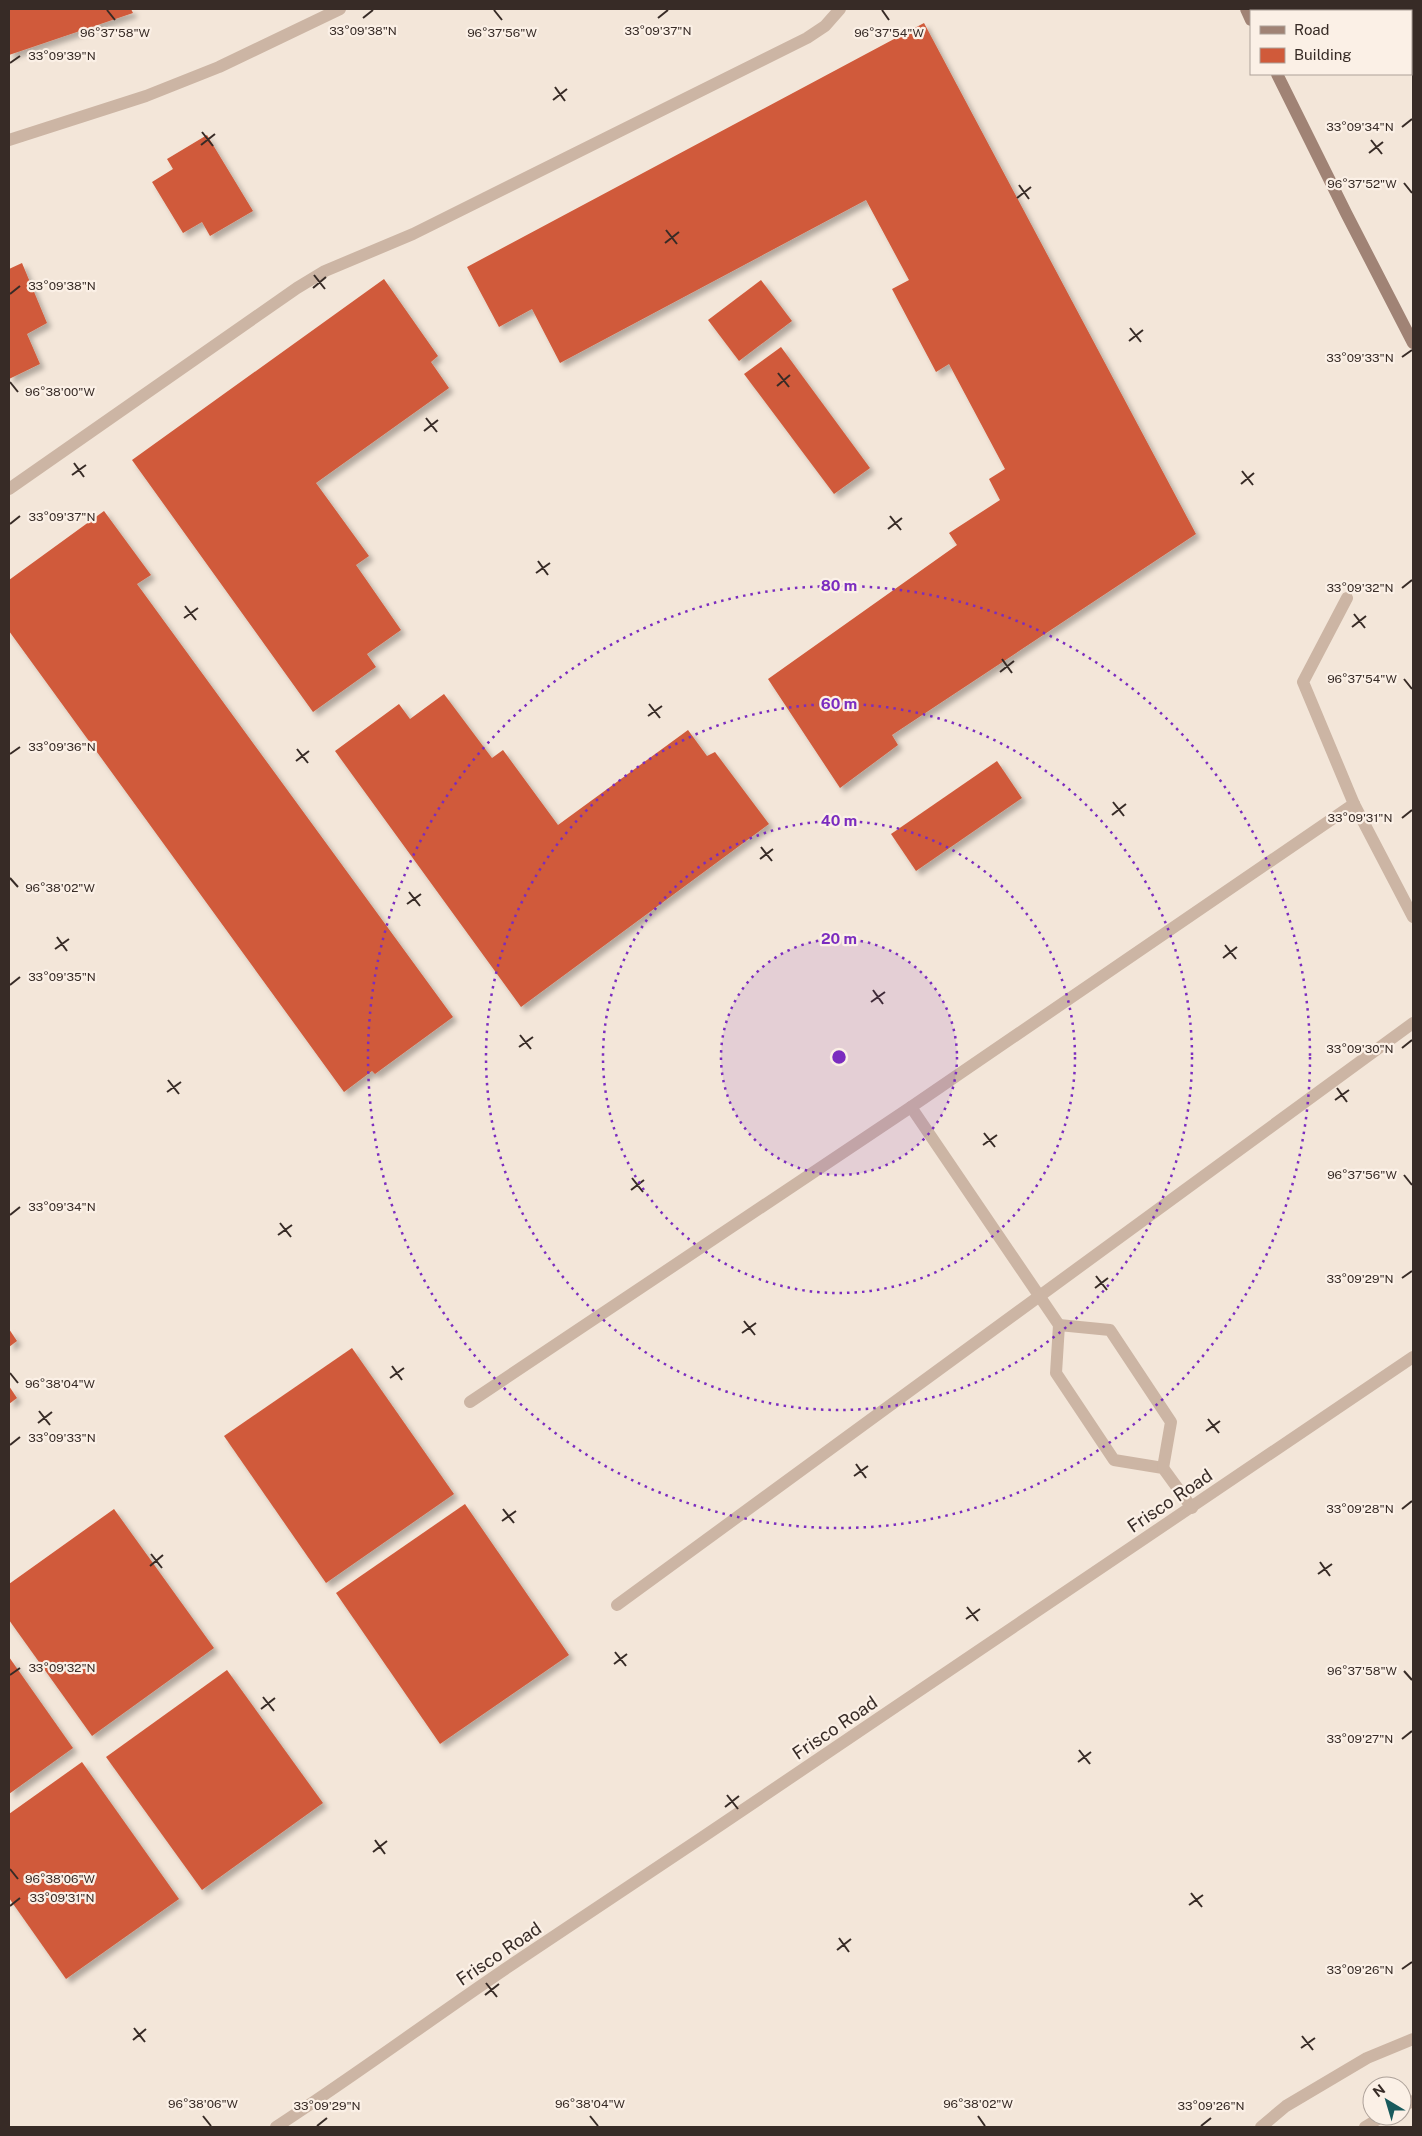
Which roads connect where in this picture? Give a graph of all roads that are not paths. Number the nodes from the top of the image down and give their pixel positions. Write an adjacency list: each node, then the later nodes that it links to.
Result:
1 (340, 9): 4 (street)
2 (840, 9): 6 (street)
3 (1277, 75): 5 (main road)
4 (9, 140)
5 (1413, 343)
6 (9, 489)
7 (1347, 598): 8 (street)
8 (1354, 804): 9 (street); 11 (street)
9 (1413, 917)
10 (1413, 1023): 12 (street)
11 (911, 1107): 12 (street); 15 (street)
12 (1040, 1297): 13 (street); 18 (street)
13 (1059, 1325): 16 (street); 16 (street)
14 (1413, 1357): 17 (street, Frisco Road)
15 (470, 1402)
16 (1163, 1468): 17 (street)
17 (1192, 1508): 20 (street, Frisco Road)
18 (617, 1606)
19 (1413, 2039): 21 (street)
20 (276, 2127)
21 (1261, 2127)

